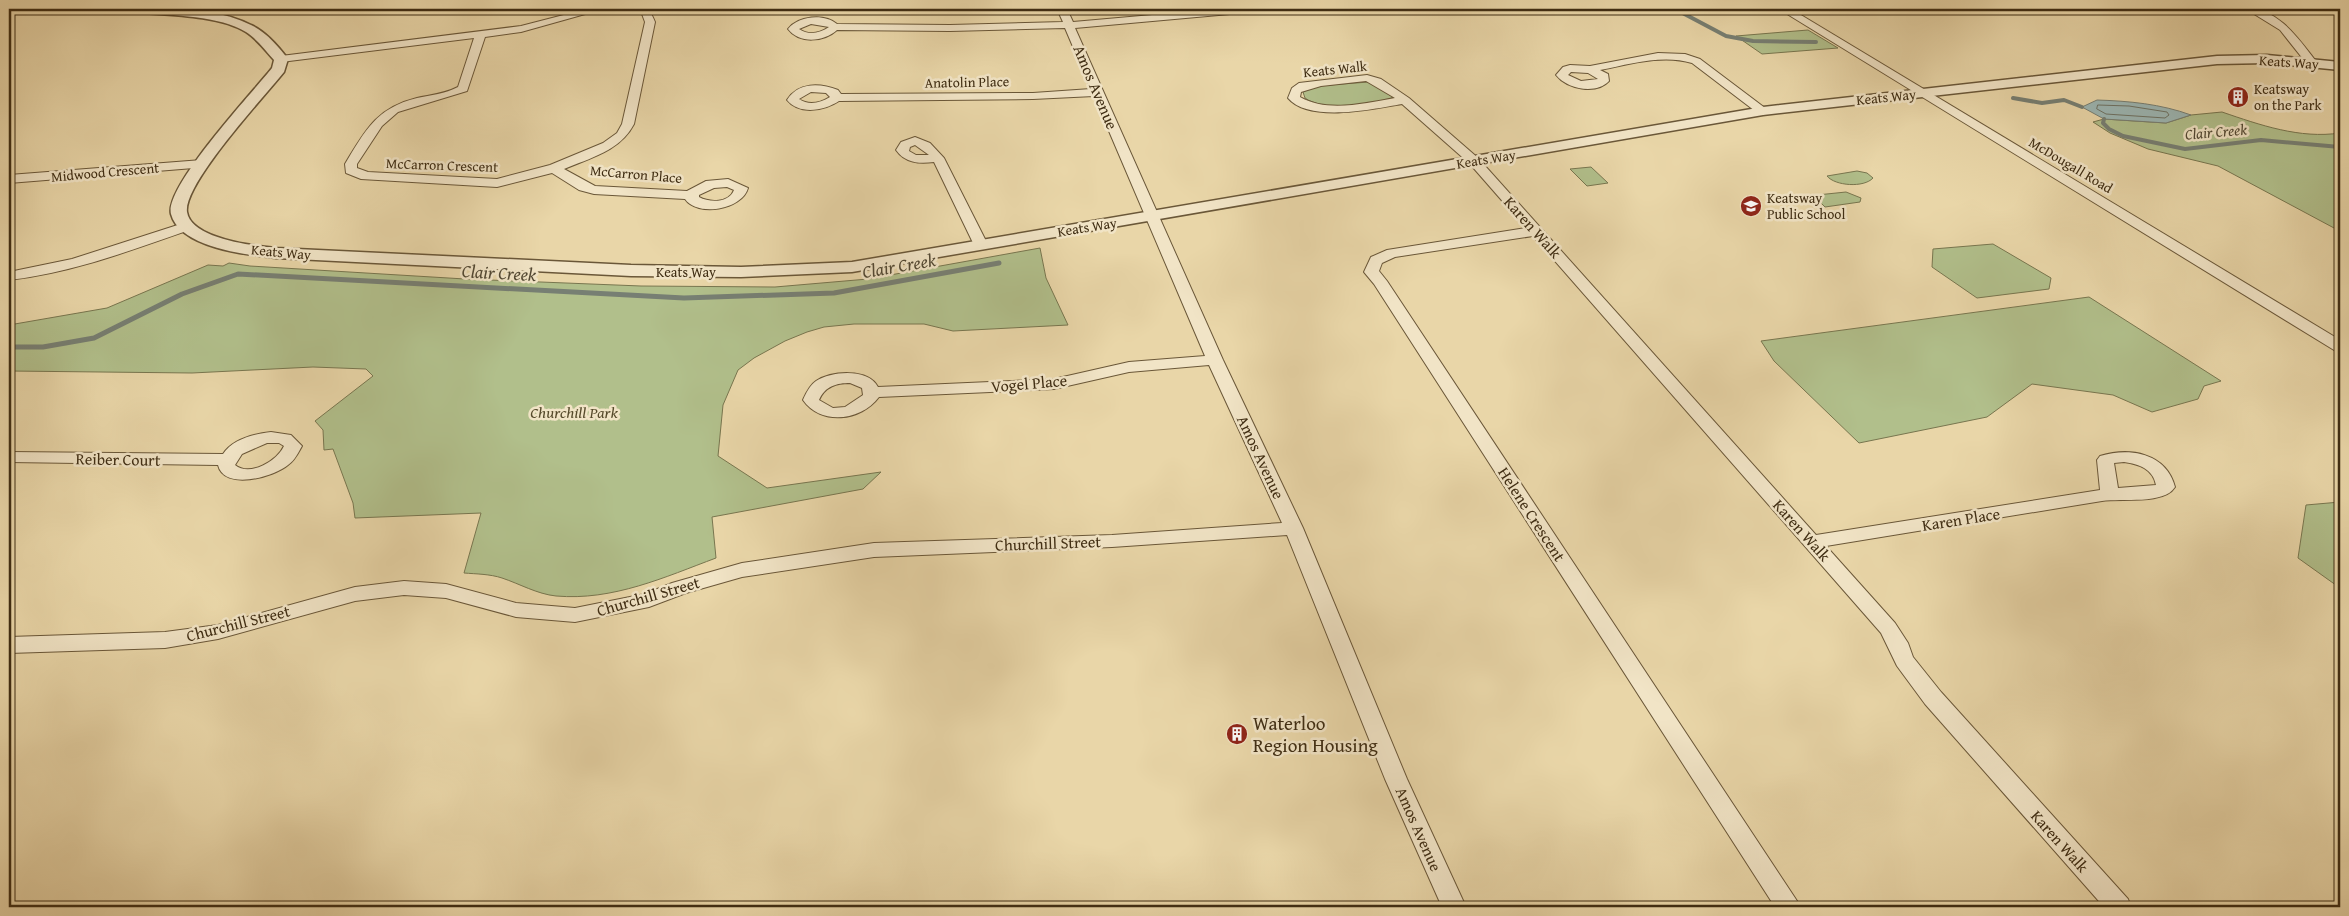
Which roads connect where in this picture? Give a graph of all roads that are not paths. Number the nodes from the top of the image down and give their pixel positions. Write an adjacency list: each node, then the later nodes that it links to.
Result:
1 (142, 9): 8 (street)
2 (598, 9): 11 (street)
3 (638, 9): 24 (street, McCarron Crescent)
4 (1062, 9): 9 (street, Amos Avenue)
5 (1252, 9): 9 (street)
6 (1784, 9): 17 (street, McDougall Road)
7 (2250, 9): 13 (street)
8 (179, 10): 12 (street)
9 (1069, 25): 10 (street); 16 (street, Amos Avenue)
10 (834, 27)
11 (480, 35): 12 (street); 24 (street, McCarron Crescent)
12 (281, 59): 23 (street)
13 (2311, 62): 14 (street, Keats Way); 17 (street, Keats Way)
14 (2340, 66)
15 (1589, 69): 20 (street)
16 (1098, 92): 18 (street, Anatolin Place); 27 (street, Amos Avenue)
17 (1924, 93): 20 (street, Keats Way); 32 (street, McDougall Road)
18 (836, 98)
19 (1404, 100): 19 (street, Keats Walk); 22 (street, Keats Walk)
20 (1763, 111): 22 (street, Keats Way)
21 (938, 158): 30 (street)
22 (1474, 161): 27 (street, Keats Way); 29 (street, Karen Walk)
23 (202, 164): 25 (street, Midwood Crescent); 28 (street)
24 (554, 168): 26 (street, McCarron Place)
25 (9, 179)
26 (691, 195)
27 (1153, 216): 30 (street, Keats Way); 33 (street, Amos Avenue)
28 (187, 226): 30 (street, Keats Way); 31 (street)
29 (1537, 231): 39 (street, Karen Walk); 42 (street, Helene Crescent)
30 (980, 245)
31 (9, 276)
32 (2340, 347)
33 (1215, 360): 34 (street, Vogel Place); 38 (street, Amos Avenue)
34 (872, 392)
35 (9, 457): 36 (street, Reiber Court)
36 (226, 460)
37 (2108, 494): 39 (street, Karen Place)
38 (1294, 528): 40 (street, Churchill Street); 41 (street, Amos Avenue)
39 (1812, 542): 43 (street, Karen Walk)
40 (9, 645)
41 (1454, 907)
42 (1789, 907)
43 (2119, 907)

